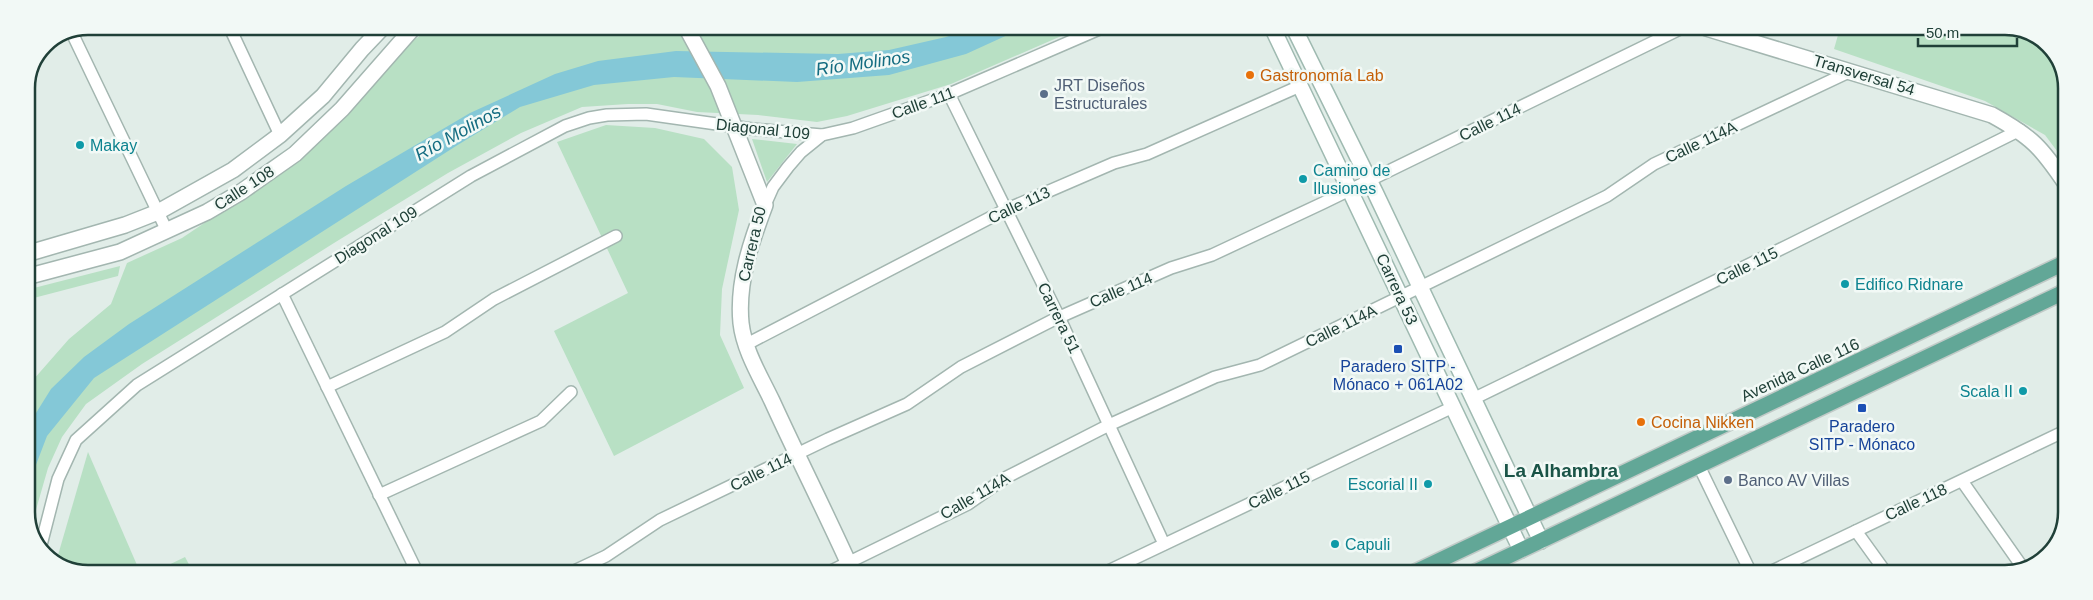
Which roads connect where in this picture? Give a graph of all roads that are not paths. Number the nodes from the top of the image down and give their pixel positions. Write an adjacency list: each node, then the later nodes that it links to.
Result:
1 (233, 35): 18 (street)
2 (375, 35): 18 (street, Calle 108)
3 (407, 35): 26 (street, Calle 108)
4 (691, 35): 12 (street, Carrera 50)
5 (696, 35): 12 (street)
6 (1085, 35): 15 (street, Calle 111)
7 (1275, 35): 14 (street, Carrera 53)
8 (1297, 35): 21 (street, Carrera 53)
9 (1668, 35): 21 (street, Calle 114)
10 (1730, 35): 13 (street, Transversal 54)
11 (74, 37): 25 (street)
12 (697, 46): 16 (street, Carrera 50)
13 (1851, 71): 17 (street, Transversal 54); 31 (street, Calle 114A)
14 (1300, 86): 22 (street, Carrera 53); 24 (street, Calle 113)
15 (949, 94): 19 (street, Calle 111); 24 (street, Carrera 51)
16 (734, 127): 19 (street, Diagonal 109); 23 (street, Carrera 50); 32 (street, Diagonal 109)
17 (2020, 130): 20 (street, Transversal 54); 39 (street, Calle 115)
18 (280, 135): 25 (street, Calle 108)
19 (822, 135): 23 (street, Calle 111)
20 (2058, 172)
21 (1369, 180): 22 (street, Calle 114); 31 (street, Carrera 53)
22 (1349, 190): 34 (street, Carrera 53); 35 (street, Calle 114)
23 (765, 205): 36 (street, Carrera 50)
24 (1005, 210): 35 (street, Carrera 51); 36 (street, Calle 113)
25 (158, 212): 26 (street); 28 (street, Calle 108)
26 (167, 232): 30 (street, Calle 108)
27 (616, 236): 37 (street)
28 (35, 251)
29 (2058, 266): 47 (main road, Avenida Calle 116)
30 (35, 275)
31 (1420, 288): 34 (street, Calle 114A); 39 (street, Carrera 53)
32 (282, 294): 37 (street); 50 (street, Diagonal 109)
33 (2058, 295): 44 (main road)
34 (1401, 297): 40 (street, Carrera 53); 41 (street, Calle 114A)
35 (1059, 318): 41 (street, Carrera 51); 43 (street, Calle 114)
36 (747, 344): 43 (street, Carrera 50)
37 (327, 387): 46 (street)
38 (571, 392): 46 (street)
39 (1473, 399): 47 (street, Carrera 53)
40 (1453, 407): 48 (street, Carrera 53); 52 (street, Calle 115)
41 (1109, 425): 52 (street, Carrera 51); 58 (street, Calle 114A)
42 (2058, 436): 45 (street, Calle 118)
43 (796, 455): 56 (street, Calle 114); 57 (street, Carrera 50)
44 (1699, 466): 51 (main road); 62 (street)
45 (1962, 481): 49 (street, Calle 118); 54 (street)
46 (379, 495): 55 (street)
47 (1530, 518): 48 (main road, Avenida Calle 116); 51 (street, Carrera 53)
48 (1510, 527): 53 (street, Carrera 53); 60 (main road, Avenida Calle 116)
49 (1856, 531): 63 (street, Calle 118); 64 (street)
50 (43, 539)
51 (1541, 541): 53 (main road)
52 (1164, 544): 59 (street, Calle 115)
53 (1521, 550): 61 (main road)
54 (2019, 563)
55 (414, 565)
56 (587, 565)
57 (850, 565)
58 (855, 565)
59 (1121, 565)
60 (1430, 565)
61 (1490, 565)
62 (1747, 565)
63 (1786, 565)
64 (1881, 565)

